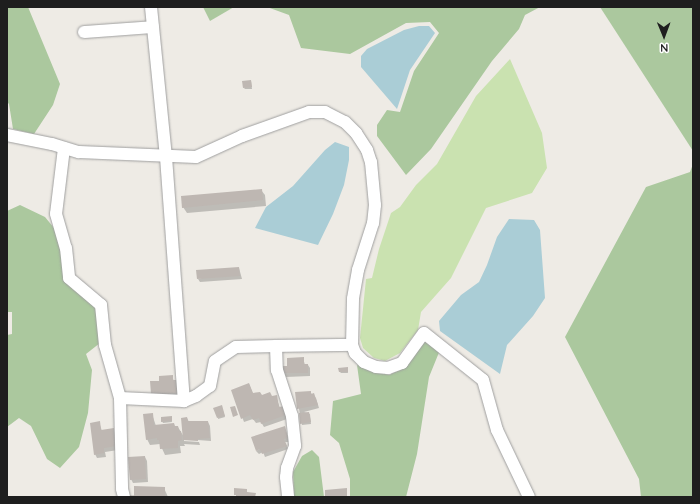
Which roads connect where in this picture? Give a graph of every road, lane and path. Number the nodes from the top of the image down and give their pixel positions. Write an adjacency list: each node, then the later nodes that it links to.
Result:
1 (151, 7): 2 (street)
2 (153, 27): 3 (street); 6 (street)
3 (84, 32)
4 (7, 135): 5 (street)
5 (64, 148): 6 (street); 9 (street)
6 (166, 156): 7 (street); 10 (street)
7 (352, 345): 8 (street); 13 (street)
8 (276, 346): 10 (street); 12 (street)
9 (120, 398): 10 (street); 11 (street)
10 (184, 401)
11 (124, 497)
12 (288, 497)
13 (529, 497)

